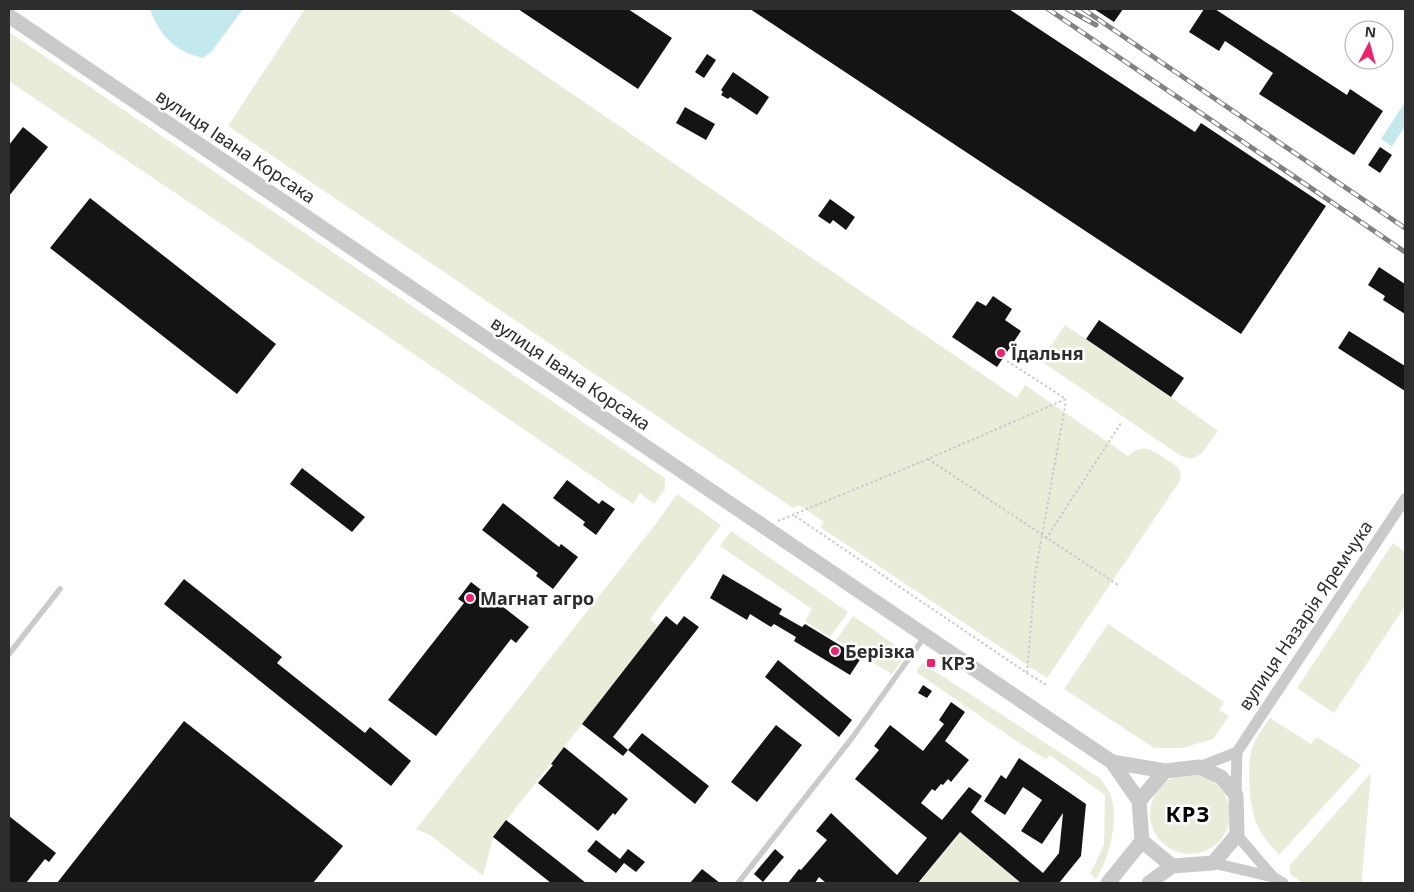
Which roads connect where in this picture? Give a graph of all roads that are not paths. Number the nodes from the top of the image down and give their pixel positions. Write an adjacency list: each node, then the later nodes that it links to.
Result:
1 (9, 16): 4 (street, вулиця Івана Корсака)
2 (1405, 499): 6 (street, вулиця Назарія Яремчука)
3 (60, 589): 5 (lane)
4 (925, 636): 7 (street, вулиця Івана Корсака); 17 (lane)
5 (9, 654)
6 (1236, 752): 8 (street); 10 (street)
7 (1112, 762): 9 (street); 11 (street)
8 (1199, 767): 9 (street); 10 (street)
9 (1165, 771): 11 (street)
10 (1236, 795): 12 (street)
11 (1139, 801): 13 (street)
12 (1237, 835): 14 (street); 16 (street)
13 (1142, 841): 15 (street); 18 (street)
14 (1213, 863): 15 (street); 16 (street)
15 (1172, 866): 19 (street)
16 (1278, 880)
17 (738, 883)
18 (1108, 883)
19 (1149, 883)

